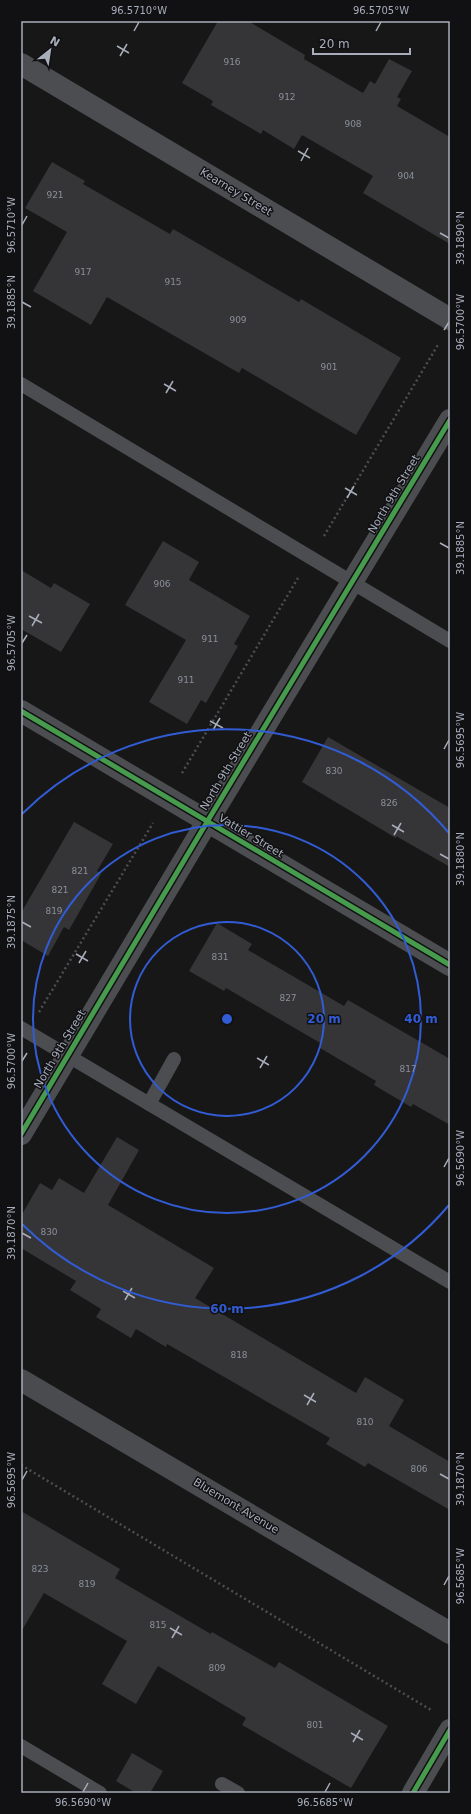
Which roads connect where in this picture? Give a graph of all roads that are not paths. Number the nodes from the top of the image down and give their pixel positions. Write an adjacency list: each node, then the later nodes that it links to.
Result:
1 (21, 64): 2 (street, Kearney Street)
2 (450, 319)
3 (21, 384): 5 (lane)
4 (450, 420): 5 (street, North 9th Street)
5 (352, 582): 6 (lane); 8 (street, North 9th Street)
6 (450, 641)
7 (21, 711): 8 (street, Vattier Street)
8 (207, 822): 9 (street, Vattier Street); 11 (street, North 9th Street)
9 (450, 965)
10 (24, 1030): 11 (lane)
11 (67, 1056): 13 (lane); 14 (street, North 9th Street)
12 (174, 1059): 13 (lane)
13 (148, 1104): 15 (lane)
14 (21, 1134)
15 (450, 1282)
16 (21, 1380): 17 (main road, Bluemont Avenue)
17 (450, 1632)
18 (444, 1722): 23 (street)
19 (21, 1746): 21 (lane)
20 (222, 1784): 22 (lane)
21 (100, 1793)
22 (238, 1793)
23 (412, 1793)

